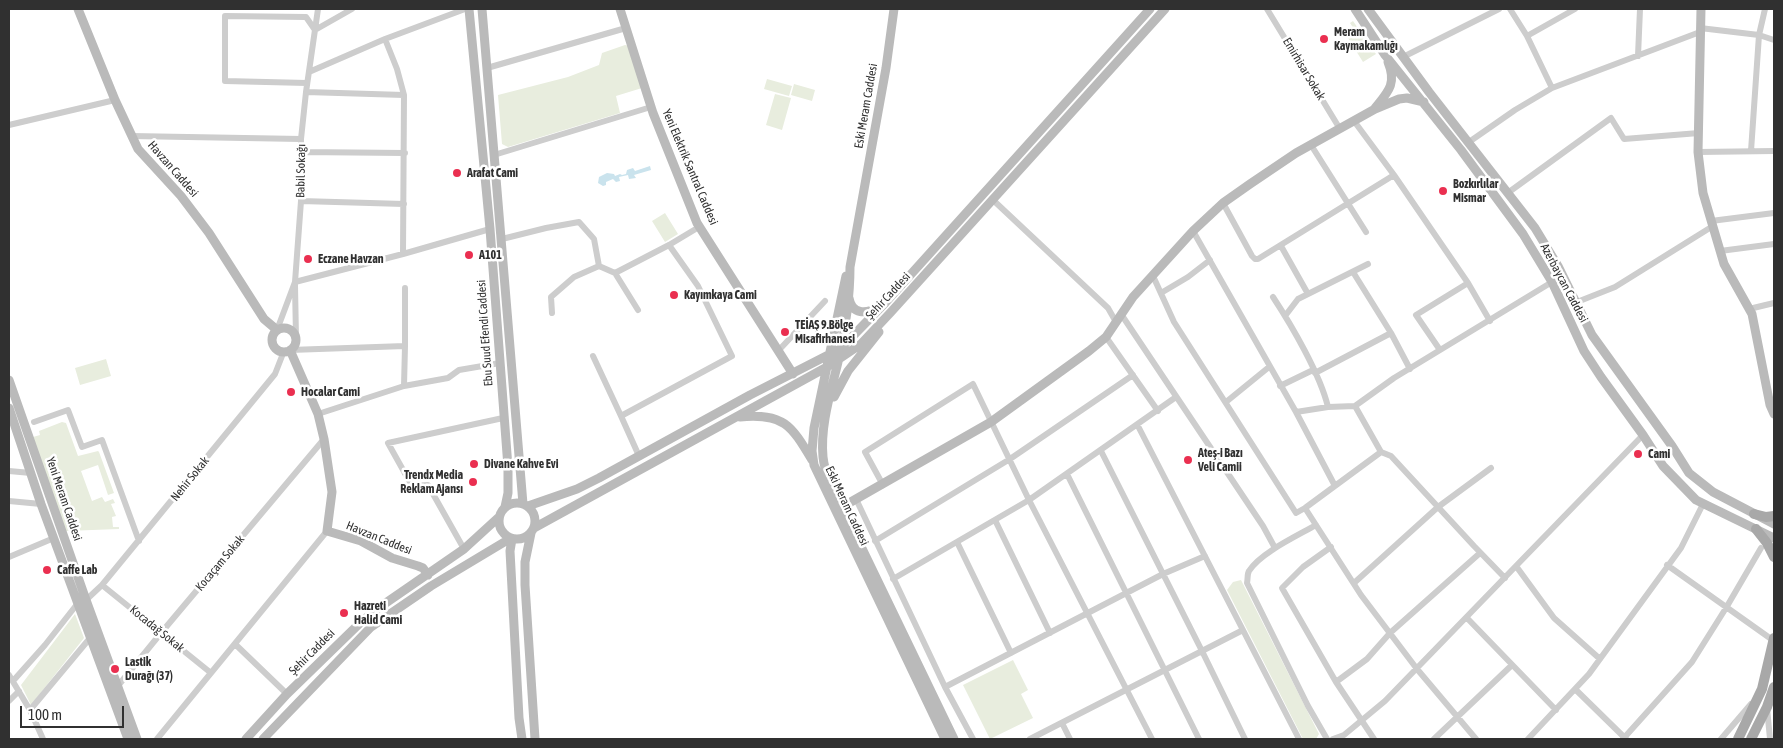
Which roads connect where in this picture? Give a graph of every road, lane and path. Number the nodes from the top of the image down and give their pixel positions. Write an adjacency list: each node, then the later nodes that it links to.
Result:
1 (78, 9): 36 (main road, Havzan Caddesi)
2 (318, 9): 21 (street, Babil Sokağı)
3 (352, 9): 21 (street)
4 (465, 9): 25 (street)
5 (469, 9): 64 (main road, Ebu Suud Efendi Caddesi)
6 (482, 9): 30 (main road, Ebu Suud Efendi Caddesi)
7 (620, 9): 20 (main road, Yeni Elektrik Santral Caddesi)
8 (894, 9): 76 (main road, Eski Meram Caddesi)
9 (1150, 9): 90 (main road, Şehir Caddesi)
10 (1166, 9): 56 (main road, Şehir Caddesi)
11 (1267, 9): 42 (street, Emirhisar Sokak)
12 (1355, 9): 27 (main road, Azerbaycan Caddesi)
13 (1370, 9): 29 (main road, Azerbaycan Caddesi)
14 (1499, 9): 29 (street)
15 (1510, 9): 23 (street)
16 (1575, 9): 23 (street)
17 (1640, 9): 28 (street)
18 (1701, 9): 22 (main road)
19 (1765, 9): 24 (street)
20 (626, 28): 30 (street); 38 (main road, Yeni Elektrik Santral Caddesi)
21 (315, 30): 31 (street, Babil Sokağı); 32 (street)
22 (1700, 30): 24 (street); 28 (street); 43 (main road)
23 (1527, 36): 33 (street)
24 (1759, 36): 26 (street); 51 (street)
25 (385, 39): 31 (street); 35 (street)
26 (1774, 40)
27 (1385, 55): 37 (main road, Azerbaycan Caddesi); 39 (main road)
28 (1638, 56): 33 (street)
29 (1402, 57): 46 (main road, Azerbaycan Caddesi)
30 (487, 68): 53 (main road, Ebu Suud Efendi Caddesi)
31 (309, 72): 32 (street, Babil Sokağı)
32 (307, 83): 34 (street, Babil Sokağı)
33 (1552, 88): 46 (street)
34 (306, 92): 35 (street); 45 (street, Babil Sokağı)
35 (404, 95): 52 (street)
36 (115, 100): 41 (street); 44 (main road, Havzan Caddesi)
37 (1424, 102): 39 (main road); 81 (main road, Azerbaycan Caddesi)
38 (651, 107): 53 (street); 63 (main road, Yeni Elektrik Santral Caddesi)
39 (1375, 108): 40 (main road)
40 (1354, 121): 42 (main road); 54 (street)
41 (9, 125)
42 (1340, 129): 47 (main road)
43 (1699, 133): 50 (main road); 55 (street)
44 (131, 136): 45 (street); 99 (main road, Havzan Caddesi)
45 (302, 138): 49 (street, Babil Sokağı)
46 (1469, 142): 55 (main road, Azerbaycan Caddesi)
47 (1311, 145): 59 (main road); 60 (street)
48 (1774, 151): 51 (street)
49 (301, 152): 52 (street); 57 (street, Babil Sokağı)
50 (1698, 152): 51 (street); 62 (main road)
51 (1751, 152)
52 (405, 153): 58 (street)
53 (494, 155): 67 (main road, Ebu Suud Efendi Caddesi)
54 (1394, 175): 60 (street); 82 (street)
55 (1509, 192): 89 (main road, Azerbaycan Caddesi)
56 (993, 200): 94 (main road, Şehir Caddesi); 97 (street)
57 (301, 201): 58 (street); 80 (street, Babil Sokağı)
58 (404, 204): 72 (street)
59 (1223, 204): 65 (main road); 70 (street)
60 (1348, 204): 66 (street); 70 (street)
61 (1774, 213): 62 (street)
62 (1712, 224): 71 (main road); 89 (street)
63 (699, 227): 69 (street); 105 (main road, Yeni Elektrik Santral Caddesi)
64 (490, 229): 72 (street); 111 (main road, Ebu Suud Efendi Caddesi)
65 (1193, 231): 73 (street); 79 (main road)
66 (1366, 232)
67 (502, 239): 75 (street); 155 (main road, Ebu Suud Efendi Caddesi)
68 (1774, 244): 71 (street)
69 (669, 245): 78 (street); 130 (street)
70 (1281, 246): 85 (street)
71 (1720, 251): 92 (main road)
72 (403, 254): 80 (street)
73 (1210, 260): 84 (street); 113 (street)
74 (1368, 264): 77 (street)
75 (600, 266): 78 (street); 95 (street)
76 (850, 267): 86 (main road, Eski Meram Caddesi); 108 (main road, Eski Meram Caddesi)
77 (1353, 272): 85 (street); 100 (street)
78 (615, 273): 93 (street)
79 (1153, 276): 84 (street); 97 (main road)
80 (295, 282): 99 (street, Babil Sokağı); 102 (street)
81 (1552, 282): 98 (street); 137 (main road, Azerbaycan Caddesi)
82 (1468, 283): 98 (street); 106 (street)
83 (405, 288): 103 (street)
84 (1161, 293): 122 (street)
85 (1308, 294): 96 (street)
86 (848, 296): 90 (main road); 104 (main road, Eski Meram Caddesi)
87 (1272, 297): 96 (street)
88 (825, 301): 105 (street)
89 (1577, 302): 160 (main road, Azerbaycan Caddesi)
90 (885, 303): 104 (main road, Şehir Caddesi)
91 (1774, 303): 92 (street)
92 (1749, 309): 129 (main road)
93 (638, 310)
94 (891, 312): 110 (main road, Şehir Caddesi); 135 (main road)
95 (552, 313)
96 (1285, 316): 115 (street)
97 (1119, 318): 101 (main road); 121 (street)
98 (1490, 321): 106 (street)
99 (277, 330): 102 (main road); 107 (main road)
100 (1391, 332): 114 (street); 115 (street)
101 (1106, 337): 117 (street); 134 (main road)
102 (296, 338): 107 (main road)
103 (405, 346): 107 (street); 119 (street)
104 (840, 349): 108 (main road, Şehir Caddesi); 110 (main road, Eski Meram Caddesi)
105 (779, 350): 116 (main road, Yeni Elektrik Santral Caddesi)
106 (1440, 350): 114 (street)
107 (287, 351): 128 (main road, Havzan Caddesi); 172 (street, Nehir Sokak)
108 (830, 354): 112 (main road, Eski Meram Caddesi); 116 (main road, Şehir Caddesi)
109 (593, 356): 130 (street)
110 (838, 360): 112 (main road, Şehir Caddesi); 135 (main road, Eski Meram Caddesi)
111 (500, 363): 119 (street); 132 (main road, Ebu Suud Efendi Caddesi)
112 (827, 367): 131 (main road, Şehir Caddesi); 143 (main road, Eski Meram Caddesi)
113 (1270, 367): 120 (street); 122 (street)
114 (1410, 369): 123 (street)
115 (1314, 372): 120 (street); 124 (street)
116 (793, 374): 141 (main road, Şehir Caddesi)
117 (1133, 375): 126 (street); 142 (street)
118 (9, 380): 192 (main road, Yeni Meram Caddesi)
119 (404, 386): 128 (street)
120 (1280, 386): 127 (street)
121 (1176, 398): 126 (street); 176 (street)
122 (1226, 402): 159 (street)
123 (1355, 406): 124 (street); 140 (street)
124 (1328, 407): 127 (street)
125 (9, 408): 146 (main road, Yeni Meram Caddesi)
126 (1158, 411): 136 (street)
127 (1296, 412): 149 (street)
128 (318, 414): 138 (main road, Havzan Caddesi)
129 (1774, 414)
130 (621, 416): 141 (street)
131 (736, 417): 143 (main road); 168 (main road, Şehir Caddesi)
132 (503, 418): 157 (main road, Ebu Suud Efendi Caddesi); 178 (street)
133 (34, 422): 172 (street)
134 (991, 422): 142 (street); 148 (main road); 148 (street)
135 (824, 423): 158 (main road, Eski Meram Caddesi)
136 (1138, 426): 139 (street); 180 (street)
137 (1643, 435): 154 (main road, Azerbaycan Caddesi); 184 (street)
138 (324, 439): 167 (main road, Havzan Caddesi); 197 (street, Kocaçam Sokak)
139 (1101, 451): 147 (street); 185 (street)
140 (1382, 452): 149 (street); 156 (street)
141 (640, 456): 155 (main road, Şehir Caddesi)
142 (1010, 459): 151 (street); 173 (street)
143 (814, 465): 235 (main road, Eski Meram Caddesi)
144 (1491, 468): 156 (street)
145 (9, 471): 146 (street)
146 (31, 473): 153 (main road, Yeni Meram Caddesi)
147 (1067, 474): 151 (street); 191 (street)
148 (883, 485): 150 (main road)
149 (1335, 486): 159 (street)
150 (856, 499): 158 (main road); 173 (street)
151 (1029, 500): 163 (street); 194 (street)
152 (9, 502): 153 (street)
153 (41, 504): 169 (main road, Yeni Meram Caddesi)
154 (1703, 504): 166 (main road, Azerbaycan Caddesi); 183 (street)
155 (525, 505): 157 (main road); 168 (main road)
156 (1438, 506): 179 (street); 189 (street)
157 (506, 507): 162 (main road)
158 (842, 507): 236 (main road, Eski Meram Caddesi)
159 (1305, 508): 165 (street)
160 (1754, 514): 161 (main road); 164 (main road, Azerbaycan Caddesi)
161 (1774, 516)
162 (499, 517): 171 (main road); 178 (main road, Şehir Caddesi)
163 (995, 520): 174 (street); 198 (street)
164 (1774, 524)
165 (1316, 525): 175 (street); 176 (street)
166 (1756, 529): 170 (main road, Azerbaycan Caddesi); 181 (main road)
167 (327, 531): 186 (main road, Havzan Caddesi); 202 (street)
168 (532, 531): 171 (main road); 234 (main road)
169 (54, 538): 182 (street); 192 (main road, Yeni Meram Caddesi)
170 (1774, 538)
171 (512, 539): 232 (main road, Şehir Caddesi); 233 (main road)
172 (138, 541): 190 (street, Nehir Sokak)
173 (875, 541): 188 (street)
174 (957, 542): 188 (street); 204 (street)
175 (1331, 547): 189 (street); 211 (street)
176 (1275, 548): 244 (street)
177 (1761, 548): 193 (street)
178 (464, 549): 186 (main road, Şehir Caddesi)
179 (1480, 552): 187 (street); 199 (street)
180 (1205, 556): 185 (street); 196 (street)
181 (1774, 556)
182 (9, 557)
183 (1667, 565): 193 (street); 205 (street)
184 (1516, 566): 187 (street); 205 (street)
185 (1163, 574): 191 (street); 203 (street)
186 (428, 575): 219 (main road, Şehir Caddesi)
187 (1506, 578): 195 (street)
188 (893, 579): 213 (street)
189 (1354, 583): 199 (street)
190 (102, 585): 192 (street, Nehir Sokak); 197 (street, Kocadağ Sokak)
191 (1125, 594): 194 (street); 208 (street)
192 (82, 602): 200 (main road, Yeni Meram Caddesi); 210 (street, Nehir Sokak); 212 (main road, Yeni Meram Caddesi)
193 (1726, 608): 201 (street); 250 (street)
194 (1088, 613): 198 (street); 218 (street)
195 (1467, 618): 206 (street); 207 (street)
196 (1243, 630): 203 (street); 243 (street)
197 (161, 633): 209 (street, Kocadağ Sokak); 212 (street, Kocaçam Sokak)
198 (1050, 633): 204 (street)
199 (1390, 633): 207 (street); 211 (street)
200 (90, 638): 222 (street); 228 (main road, Yeni Meram Caddesi)
201 (1774, 640): 215 (main road)
202 (234, 644): 209 (street); 219 (street)
203 (1202, 652): 208 (street); 242 (street)
204 (1011, 653): 213 (street)
205 (1600, 659): 216 (street)
206 (1512, 665): 223 (street); 224 (street)
207 (1417, 669): 224 (street); 225 (street)
208 (1165, 671): 218 (street); 241 (street)
209 (211, 673): 230 (street)
210 (11, 678): 217 (street)
211 (1336, 682): 225 (street)
212 (118, 687): 229 (main road, Yeni Meram Caddesi)
213 (946, 687): 237 (street)
214 (1774, 687): 221 (main road)
215 (1762, 688): 251 (street); 252 (main road)
216 (1575, 689): 223 (street); 250 (street)
217 (19, 691): 220 (street); 222 (street)
218 (1127, 691): 226 (street); 240 (street)
219 (287, 694): 231 (main road, Şehir Caddesi)
220 (9, 701)
221 (1767, 707): 253 (main road); 254 (street)
222 (30, 710): 227 (street)
223 (1556, 710): 249 (street)
224 (1457, 717): 247 (street); 248 (street)
225 (1362, 720): 245 (street); 246 (street)
226 (1062, 724): 238 (street); 239 (street)
227 (43, 739)
228 (128, 739)
229 (137, 739)
230 (157, 739)
231 (246, 739)
232 (263, 739)
233 (522, 739)
234 (535, 739)
235 (945, 739)
236 (954, 739)
237 (973, 739)
238 (1030, 739)
239 (1070, 739)
240 (1152, 739)
241 (1199, 739)
242 (1245, 739)
243 (1299, 739)
244 (1328, 739)
245 (1333, 739)
246 (1374, 739)
247 (1434, 739)
248 (1476, 739)
249 (1528, 739)
250 (1624, 739)
251 (1721, 739)
252 (1738, 739)
253 (1751, 739)
254 (1770, 739)

